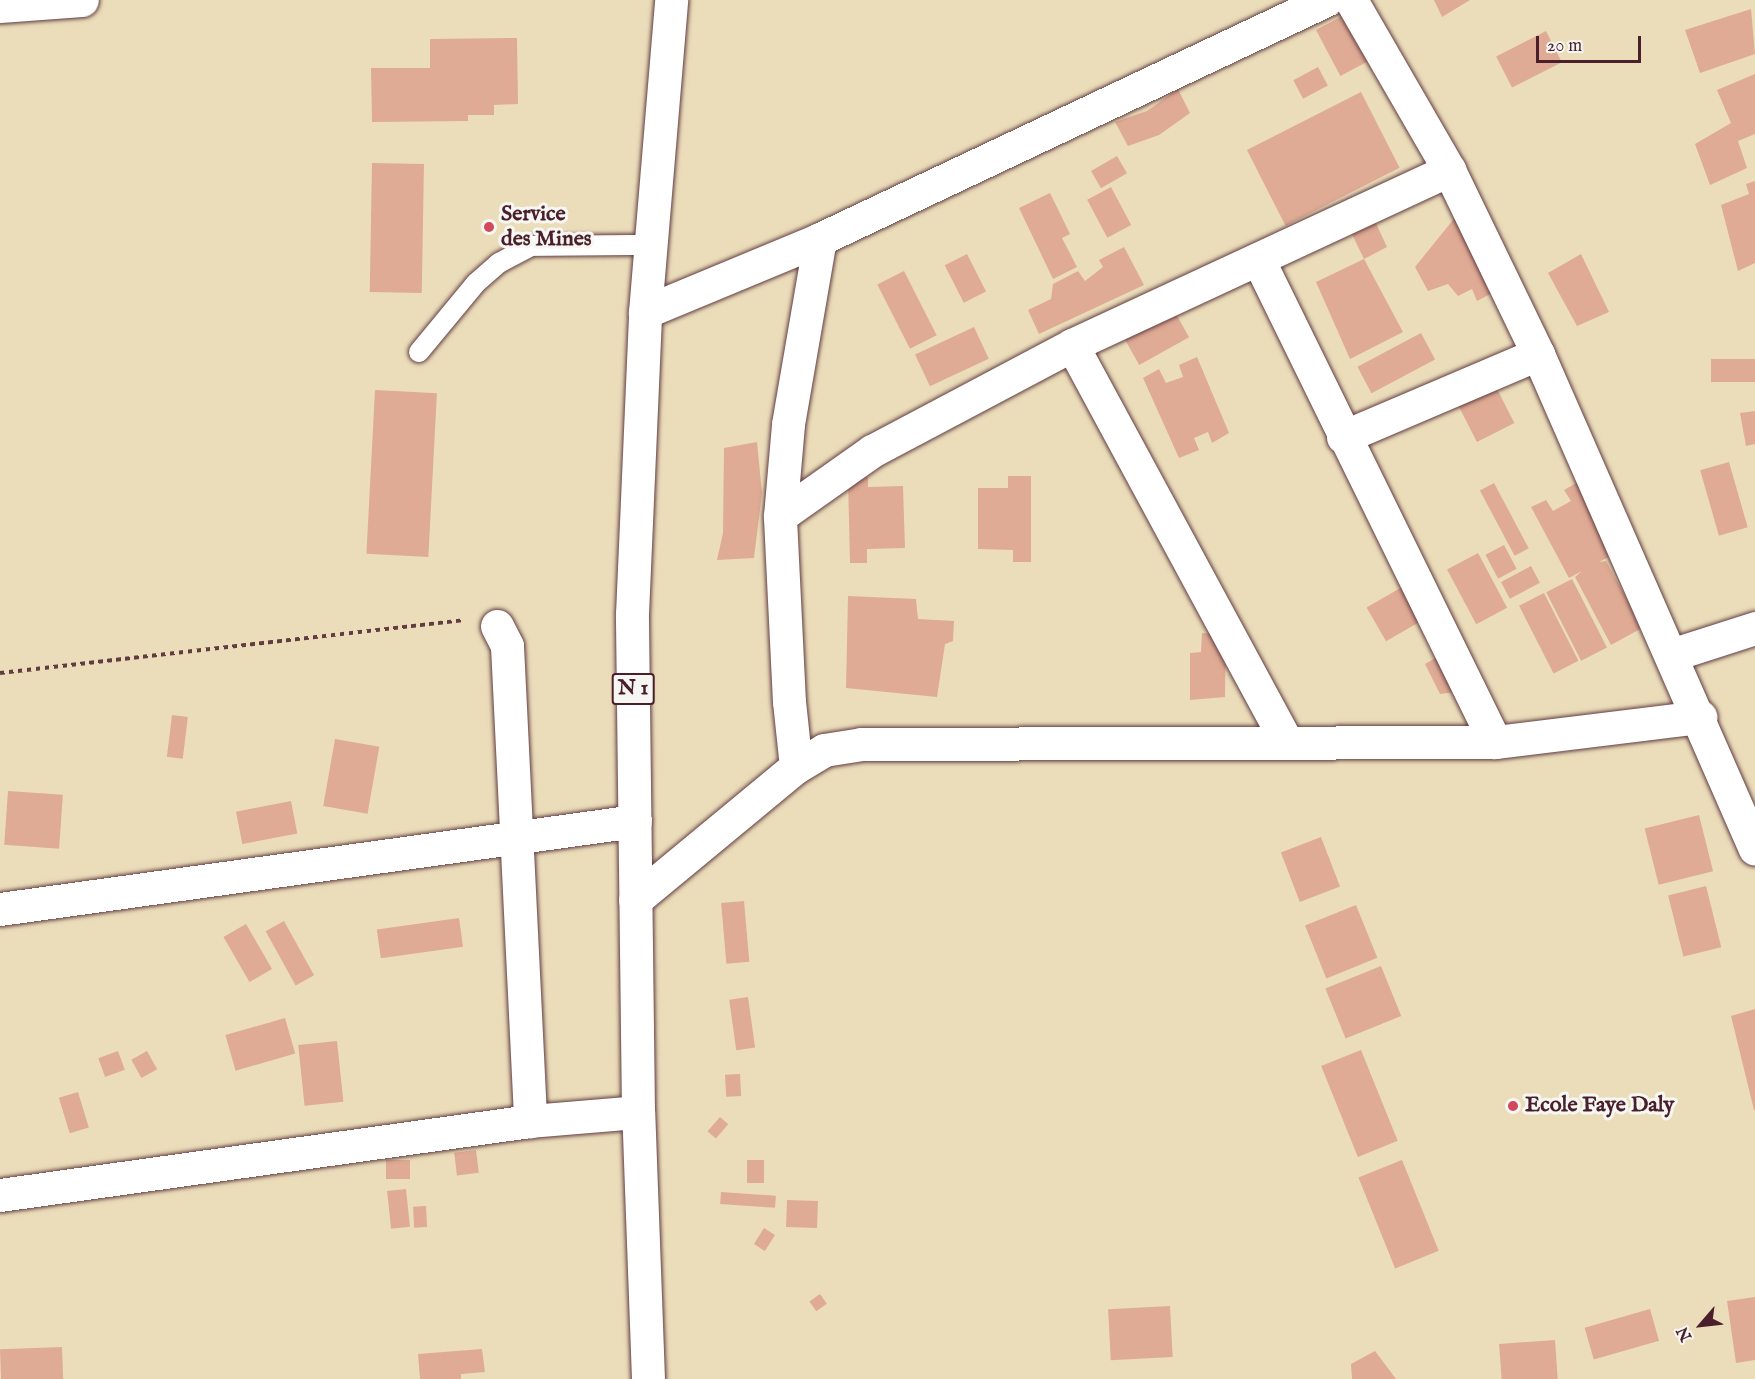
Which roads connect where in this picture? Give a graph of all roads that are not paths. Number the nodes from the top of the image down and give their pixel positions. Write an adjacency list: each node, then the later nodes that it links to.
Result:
1 (82, 0): 5 (main road)
2 (671, 0): 8 (main road, N 1)
3 (1326, 0): 7 (main road)
4 (1351, 0): 6 (main road)
5 (0, 6)
6 (1449, 170): 9 (main road); 13 (main road)
7 (820, 238): 10 (main road); 15 (main road)
8 (651, 245): 10 (main road, N 1); 12 (lane)
9 (1258, 260): 11 (main road); 14 (main road)
10 (645, 312): 23 (main road, N 1)
11 (1072, 345): 15 (main road); 20 (main road)
12 (419, 352)
13 (1538, 354): 14 (main road); 18 (main road)
14 (1342, 437): 21 (main road)
15 (780, 516): 22 (main road)
16 (497, 626): 24 (main road)
17 (1755, 628): 18 (main road)
18 (1671, 655): 19 (main road)
19 (1700, 717): 21 (main road); 25 (main road)
20 (1286, 741): 21 (main road); 22 (main road)
21 (1495, 742)
22 (796, 768): 26 (main road)
23 (635, 821): 24 (main road); 26 (main road, N 1)
24 (518, 835): 27 (main road); 29 (main road)
25 (1755, 849)
26 (635, 900): 28 (main road, N 1)
27 (0, 909)
28 (638, 1112): 29 (main road); 31 (main road, N 1)
29 (530, 1121): 30 (main road)
30 (0, 1195)
31 (648, 1379)

